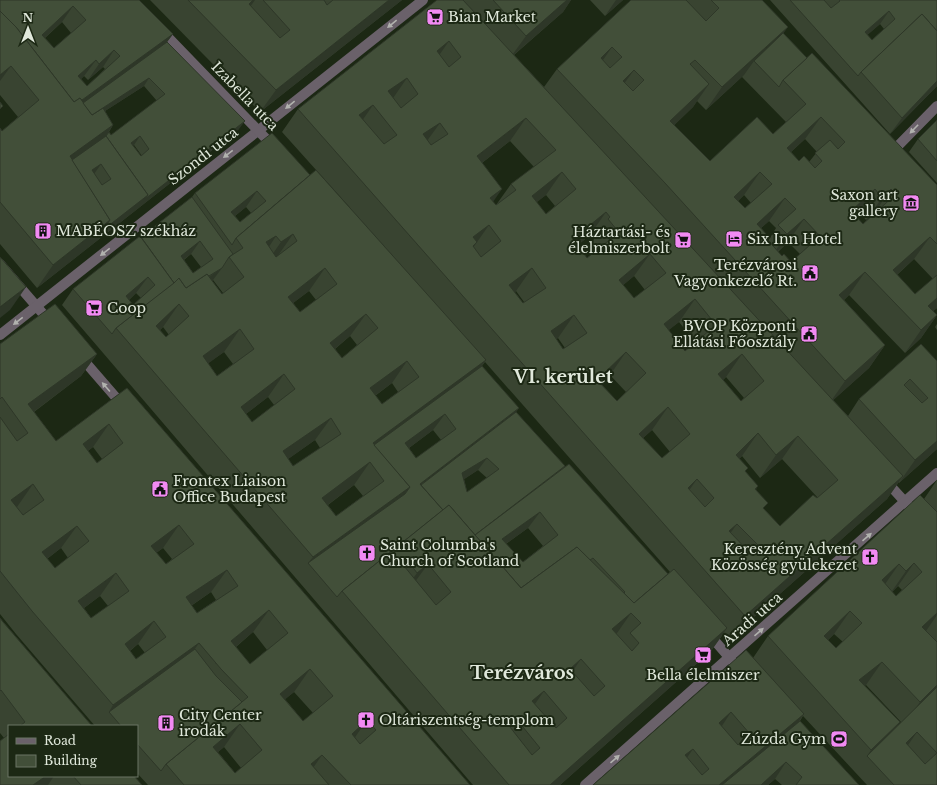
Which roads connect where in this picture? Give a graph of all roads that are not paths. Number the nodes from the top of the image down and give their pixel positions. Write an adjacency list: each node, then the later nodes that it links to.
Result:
1 (423, 0): 4 (street, Szondi utca, one-way to 4)
2 (154, 22): 4 (street, Izabella utca)
3 (937, 106): 5 (street, one-way to 5)
4 (259, 129): 6 (street, Izabella utca); 8 (street, Szondi utca, one-way to 8)
5 (892, 152)
6 (280, 153)
7 (0, 264): 8 (street)
8 (36, 307): 9 (street); 10 (street, Szondi utca, one-way to 10)
9 (58, 332)
10 (0, 335)
11 (74, 350): 12 (street, one-way to 11)
12 (131, 415)
13 (879, 473): 15 (street)
14 (937, 473): 15 (street, Aradi utca)
15 (906, 502): 16 (street); 18 (street, Aradi utca, one-way to 15)
16 (926, 525)
17 (703, 628): 18 (street)
18 (730, 658): 19 (street); 20 (street, Aradi utca, one-way to 18)
19 (751, 681)
20 (585, 785)

